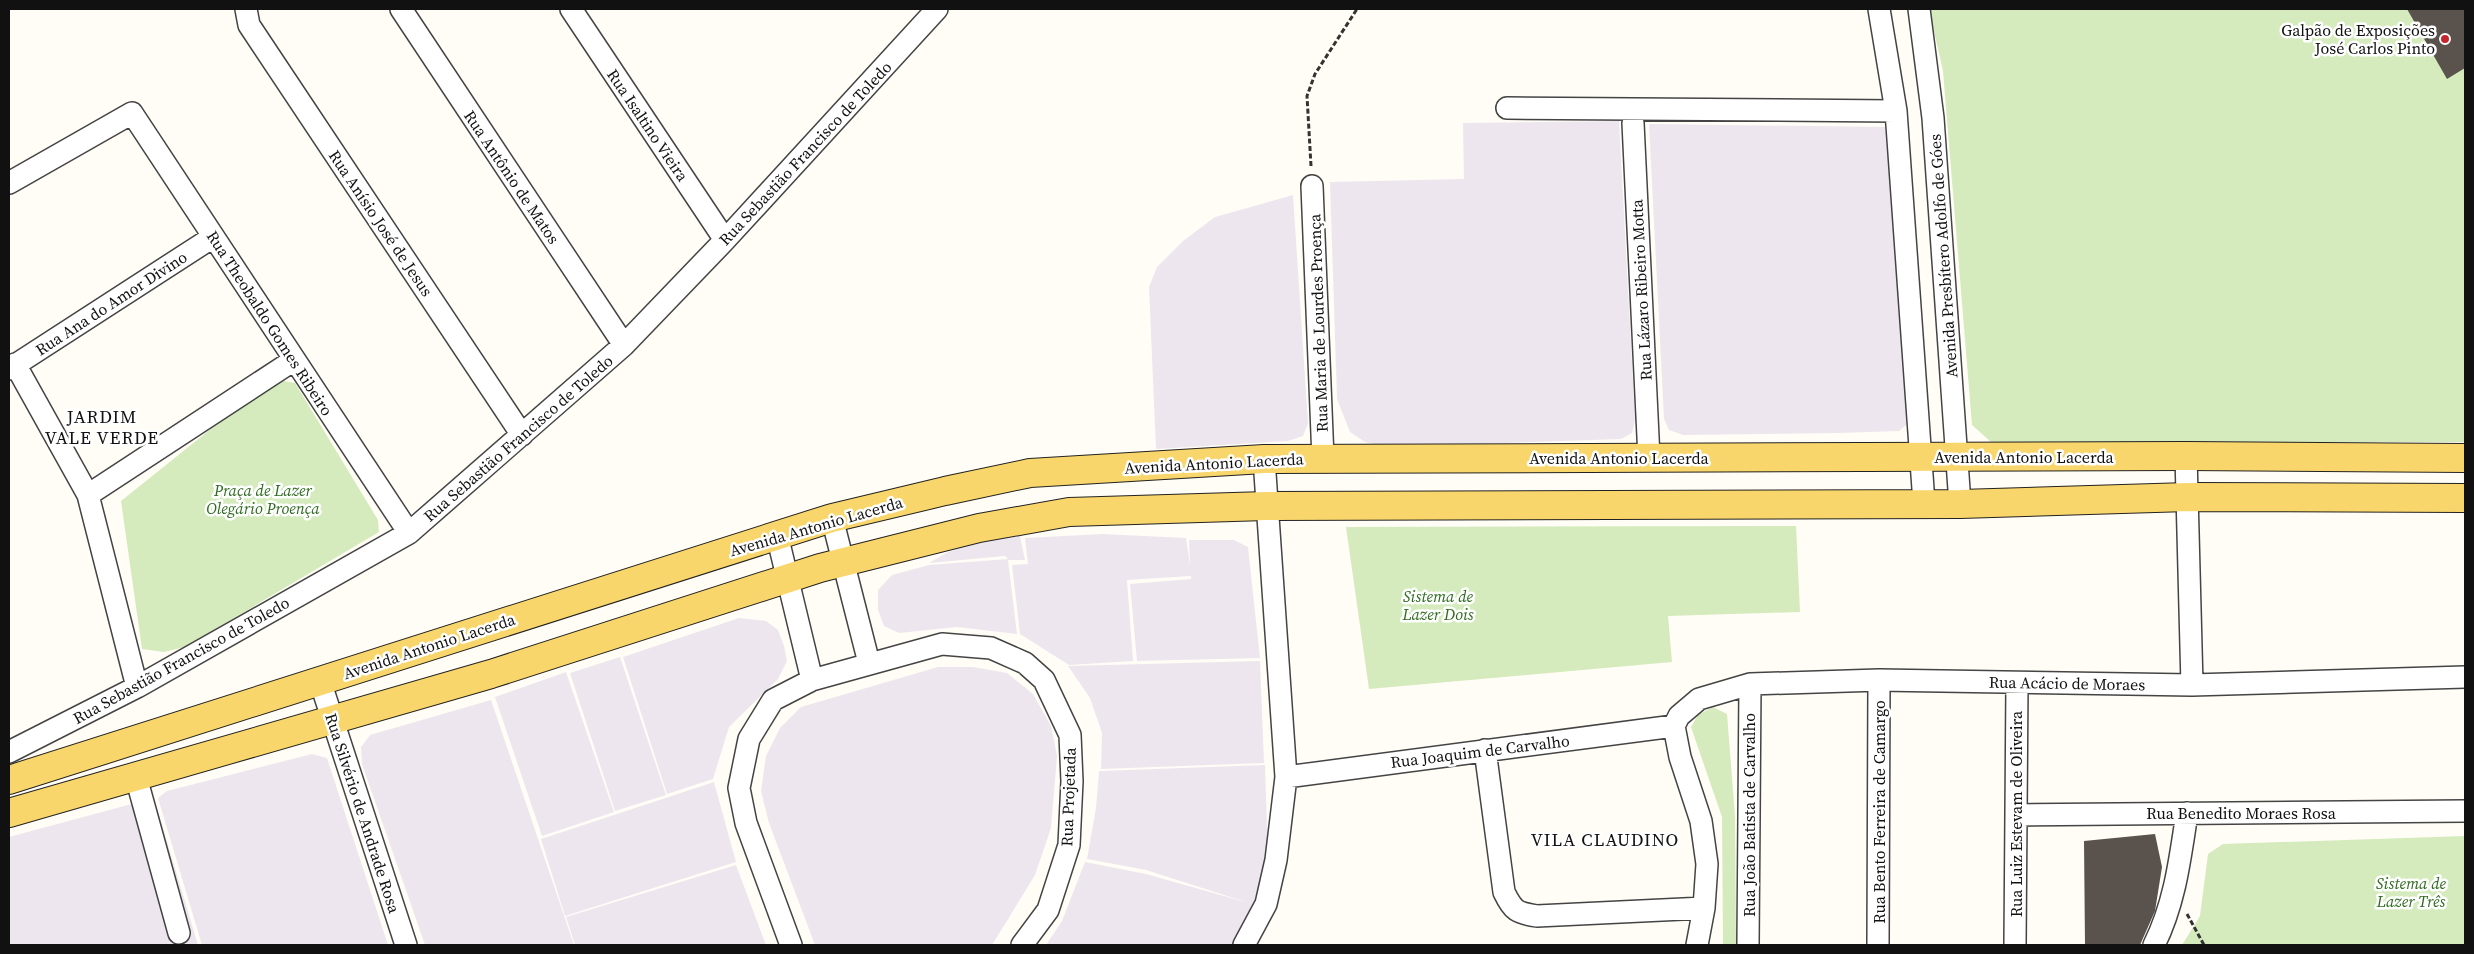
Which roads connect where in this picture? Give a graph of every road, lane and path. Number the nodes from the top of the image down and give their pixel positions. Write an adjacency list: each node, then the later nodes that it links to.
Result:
1 (246, 9): 18 (street, Rua Anísio José de Jesus)
2 (401, 9): 15 (street, Rua Antônio de Matos)
3 (571, 9): 14 (street, Rua Isaltino Vieira)
4 (938, 9): 14 (street, Rua Sebastião Francisco de Toledo)
5 (1358, 9): 12 (path)
6 (1879, 9): 9 (street)
7 (1919, 9): 21 (street, Avenida Presbítero Adolfo de Góes)
8 (1507, 108): 9 (street)
9 (1896, 110): 20 (street)
10 (1633, 123): 22 (street, Rua Lázaro Ribeiro Motta)
11 (9, 184): 13 (street, Rua Theobaldo Gomes Ribeiro)
12 (1312, 186): 25 (street, Rua Maria de Lourdes Proença)
13 (213, 237): 16 (street, Rua Theobaldo Gomes Ribeiro); 17 (street, Rua Ana do Amor Divino)
14 (725, 240): 15 (street, Rua Sebastião Francisco de Toledo)
15 (624, 345): 18 (street, Rua Sebastião Francisco de Toledo)
16 (294, 360): 26 (street); 33 (street, Rua Theobaldo Gomes Ribeiro)
17 (12, 366): 26 (street)
18 (522, 435): 33 (street, Rua Sebastião Francisco de Toledo)
19 (2186, 456): 21 (main road, Avenida Antonio Lacerda); 23 (main road, Avenida Antonio Lacerda); 27 (street)
20 (1922, 457): 21 (main road, Avenida Antonio Lacerda); 22 (main road, Avenida Antonio Lacerda); 29 (street)
21 (1958, 457): 30 (street, Avenida Presbítero Adolfo de Góes)
22 (1649, 458): 25 (main road, Avenida Antonio Lacerda)
23 (2465, 458)
24 (1264, 459): 25 (main road, Avenida Antonio Lacerda); 31 (street); 32 (main road, Avenida Antonio Lacerda)
25 (1323, 459)
26 (88, 495): 45 (street)
27 (2188, 497): 28 (main road); 30 (main road); 44 (street)
28 (2465, 498)
29 (1924, 503): 30 (main road); 31 (main road)
30 (1960, 504)
31 (1266, 506): 35 (main road); 51 (street)
32 (832, 518): 34 (main road, Avenida Antonio Lacerda); 35 (street)
33 (409, 533): 45 (street, Rua Sebastião Francisco de Toledo)
34 (777, 535): 36 (street); 41 (main road, Avenida Antonio Lacerda)
35 (843, 562): 36 (main road); 37 (street)
36 (788, 577): 39 (street); 46 (main road)
37 (870, 663): 39 (street, Rua Projetada); 62 (street, Rua Projetada)
38 (2465, 677): 44 (street, Rua Acácio de Moraes)
39 (812, 680): 61 (street, Rua Projetada)
40 (1879, 680): 42 (street, Rua Acácio de Moraes); 43 (street, Rua Acácio de Moraes); 66 (street, Rua Bento Ferreira de Camargo)
41 (320, 681): 46 (street, Rua Silvério de Andrade Rosa); 52 (main road, Avenida Antonio Lacerda)
42 (2017, 683): 44 (street, Rua Acácio de Moraes); 56 (street, Rua Luiz Estevam de Oliveira)
43 (1750, 684): 47 (street, Rua Acácio de Moraes); 65 (street, Rua João Batista de Carvalho)
44 (2192, 685)
45 (137, 687): 49 (street, Rua Sebastião Francisco de Toledo)
46 (335, 720): 50 (main road); 60 (street, Rua Silvério de Andrade Rosa)
47 (1676, 721): 48 (street, Rua Joaquim de Carvalho); 58 (street)
48 (1485, 750): 51 (street, Rua Joaquim de Carvalho); 58 (street)
49 (9, 752)
50 (136, 777): 53 (main road); 59 (street)
51 (1286, 777): 63 (street)
52 (9, 780)
53 (9, 811)
54 (2465, 811): 55 (street, Rua Benedito Moraes Rosa)
55 (2187, 813): 56 (street, Rua Benedito Moraes Rosa); 57 (street)
56 (2016, 815): 67 (street, Rua Luiz Estevam de Oliveira)
57 (2175, 891): 68 (street); 69 (path)
58 (1704, 908): 64 (street)
59 (180, 932)
60 (406, 945)
61 (791, 945)
62 (1022, 945)
63 (1244, 945)
64 (1697, 945)
65 (1748, 945)
66 (1878, 945)
67 (2015, 945)
68 (2154, 945)
69 (2204, 945)

